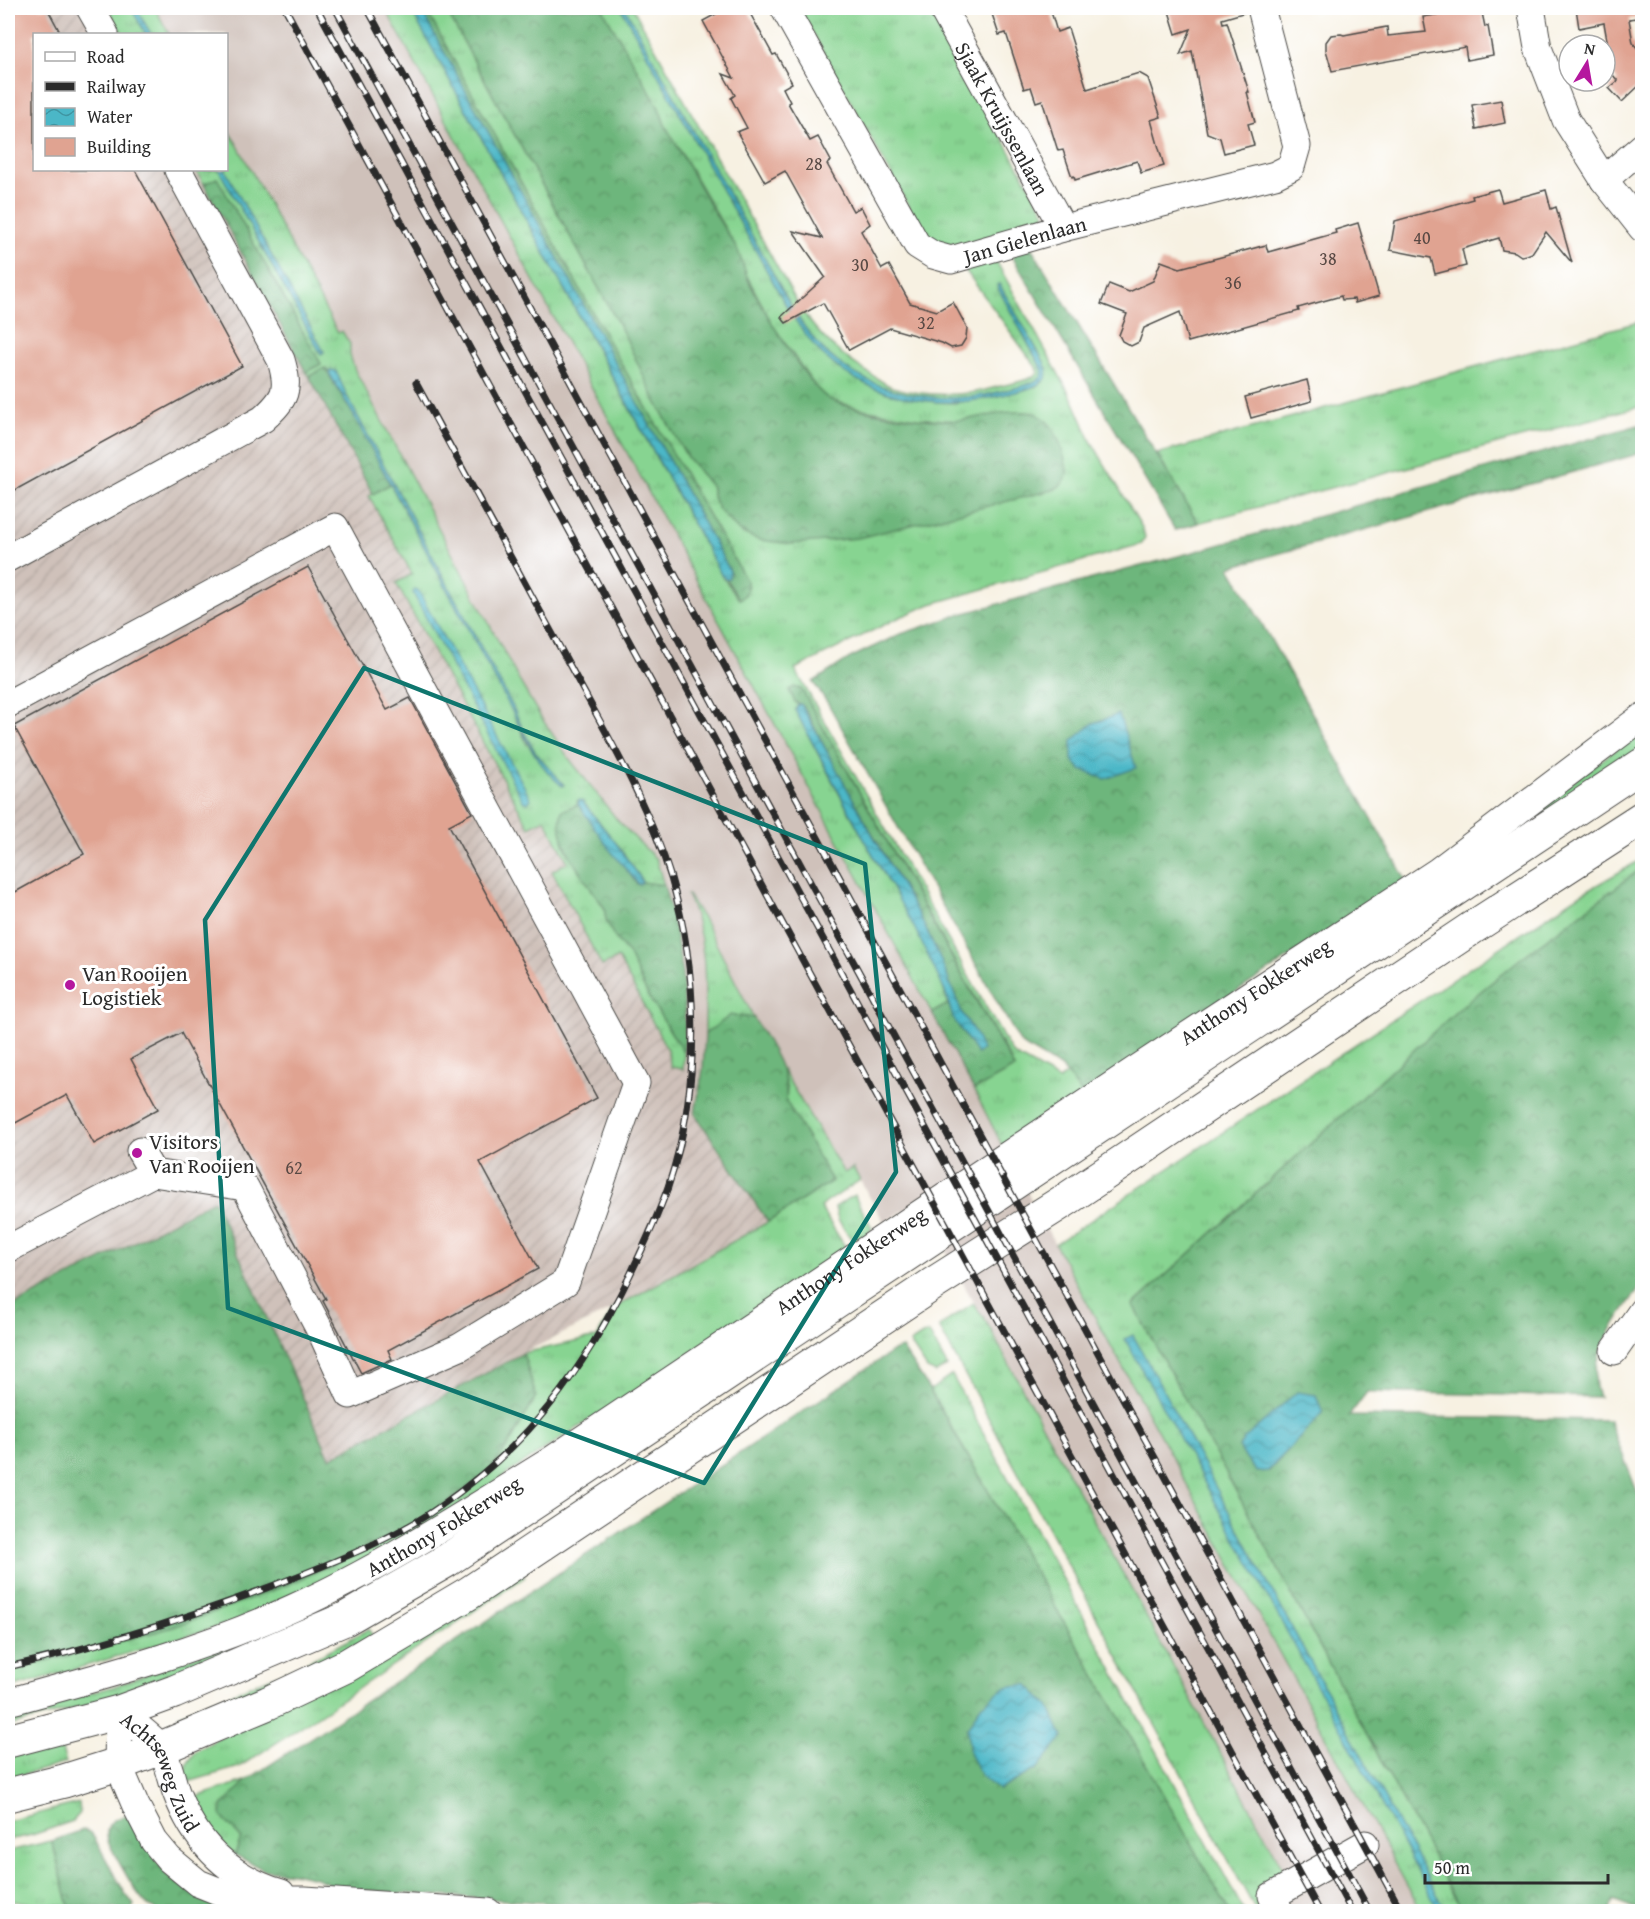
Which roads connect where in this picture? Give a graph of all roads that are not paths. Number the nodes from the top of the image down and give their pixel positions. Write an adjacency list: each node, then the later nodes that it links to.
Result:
1 (90, 8): 6 (street)
2 (784, 8): 10 (street, Jan Gielenlaan)
3 (942, 8): 10 (street, Sjaak Kruijssenlaan)
4 (1261, 8): 10 (street, Jan Gielenlaan)
5 (1531, 8): 9 (street)
6 (104, 33)
7 (1642, 147): 9 (street)
8 (179, 171): 12 (street)
9 (1604, 180): 11 (street)
10 (1063, 228)
11 (1642, 228)
12 (8, 558)
13 (8, 704): 17 (street)
14 (1642, 717): 20 (street, Anthony Fokkerweg)
15 (1642, 765): 21 (main road, Anthony Fokkerweg)
16 (1642, 818): 23 (main road)
17 (8, 1249)
18 (1642, 1311): 19 (street)
19 (1614, 1351)
20 (8, 1702)
21 (119, 1712): 22 (main road, Anthony Fokkerweg); 23 (street, Achtseweg Zuid); 24 (street, Achtseweg Zuid)
22 (8, 1741)
23 (161, 1748): 24 (main road); 27 (street, Achtseweg Zuid)
24 (118, 1764): 25 (main road); 27 (street, Achtseweg Zuid)
25 (8, 1795)
26 (1365, 1844): 29 (street)
27 (305, 1900): 28 (street, Achtseweg Zuid)
28 (488, 1911)
29 (1281, 1911)

